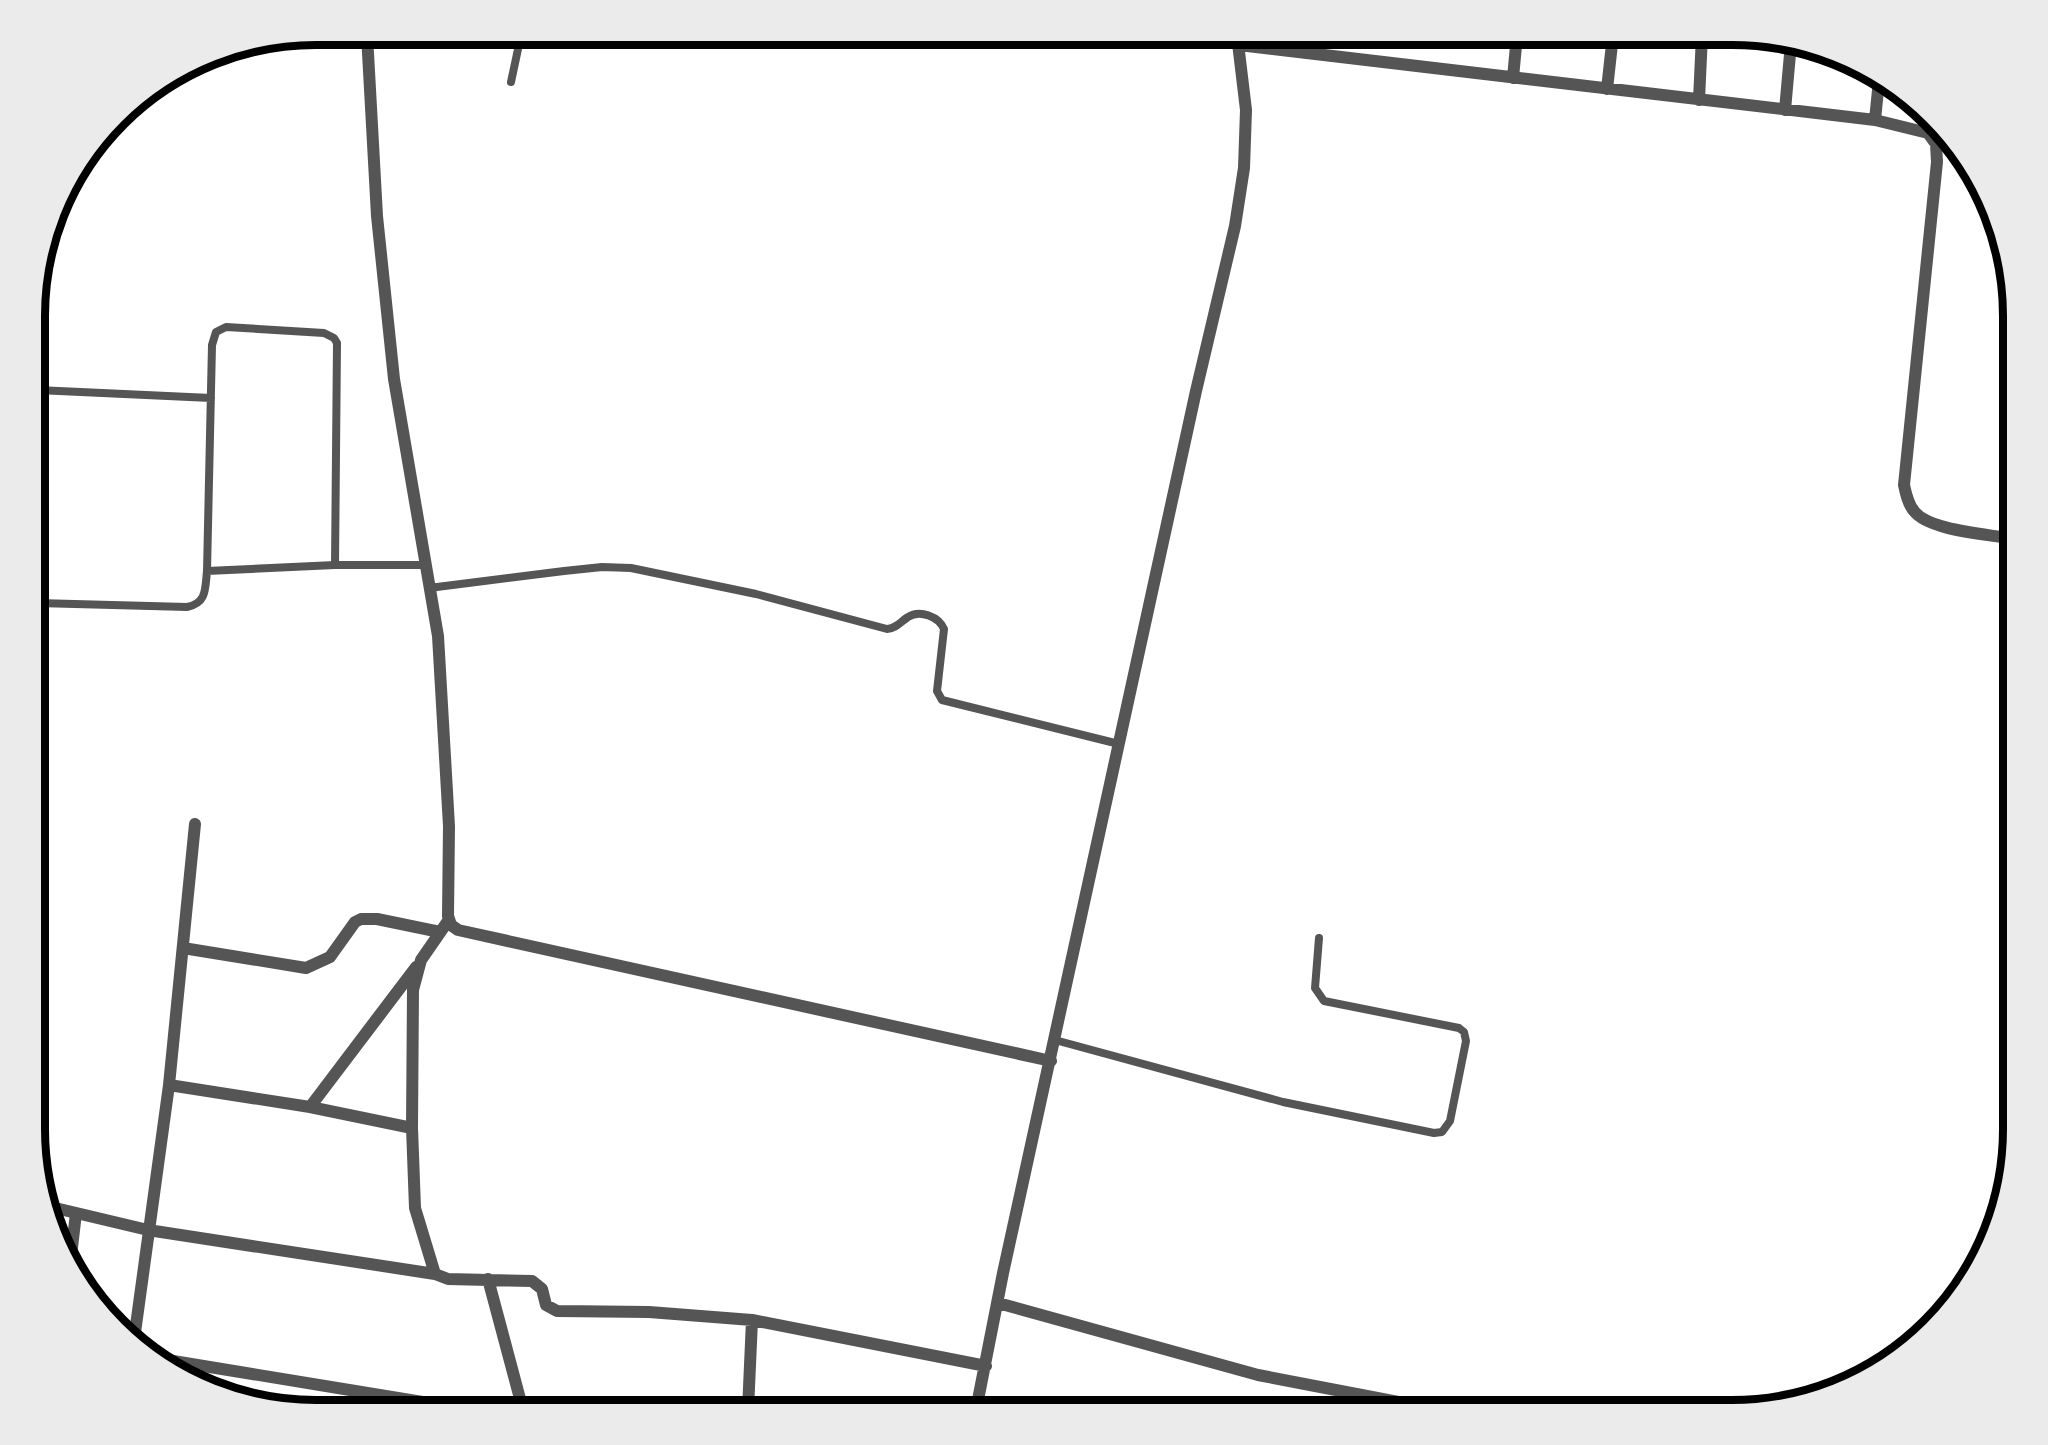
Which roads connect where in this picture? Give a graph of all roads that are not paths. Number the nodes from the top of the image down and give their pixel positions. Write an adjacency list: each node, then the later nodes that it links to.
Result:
1 (368, 45): 22 (street)
2 (520, 45): 10 (lane)
3 (1239, 45): 26 (street)
4 (1274, 45): 9 (street)
5 (1516, 45): 9 (street)
6 (1612, 45): 12 (street)
7 (1702, 45): 13 (street)
8 (1790, 51): 14 (street)
9 (1513, 78): 12 (street)
10 (511, 82)
11 (1878, 88): 15 (street)
12 (1608, 89): 13 (street)
13 (1699, 100): 14 (street)
14 (1785, 110): 15 (street)
15 (1875, 120): 16 (street)
16 (1933, 134)
17 (1934, 134): 20 (street)
18 (45, 390): 19 (lane)
19 (211, 398): 21 (lane); 23 (lane)
20 (2003, 536)
21 (335, 565): 22 (lane); 23 (lane)
22 (425, 566): 24 (street)
23 (207, 571): 25 (lane)
24 (429, 588): 26 (lane); 28 (street)
25 (45, 603)
26 (1119, 744): 33 (street)
27 (195, 824): 31 (street)
28 (448, 921): 29 (street); 34 (street)
29 (440, 932): 31 (street); 32 (street)
30 (1319, 938): 33 (lane)
31 (183, 948): 35 (street)
32 (421, 960): 36 (street); 37 (street)
33 (1055, 1040): 34 (street)
34 (1051, 1061): 44 (street)
35 (168, 1085): 36 (street); 40 (street)
36 (310, 1107): 37 (street)
37 (412, 1128): 42 (street)
38 (57, 1209): 39 (street)
39 (76, 1213): 40 (street); 41 (street)
40 (148, 1230): 42 (street); 46 (street)
41 (72, 1247)
42 (435, 1275): 43 (street)
43 (488, 1279): 45 (street); 50 (street)
44 (998, 1303): 48 (street); 53 (street)
45 (752, 1320): 48 (street); 51 (street)
46 (135, 1331)
47 (176, 1362): 49 (street)
48 (986, 1366): 52 (street)
49 (405, 1400)
50 (519, 1400)
51 (748, 1400)
52 (978, 1400)
53 (1388, 1400)

